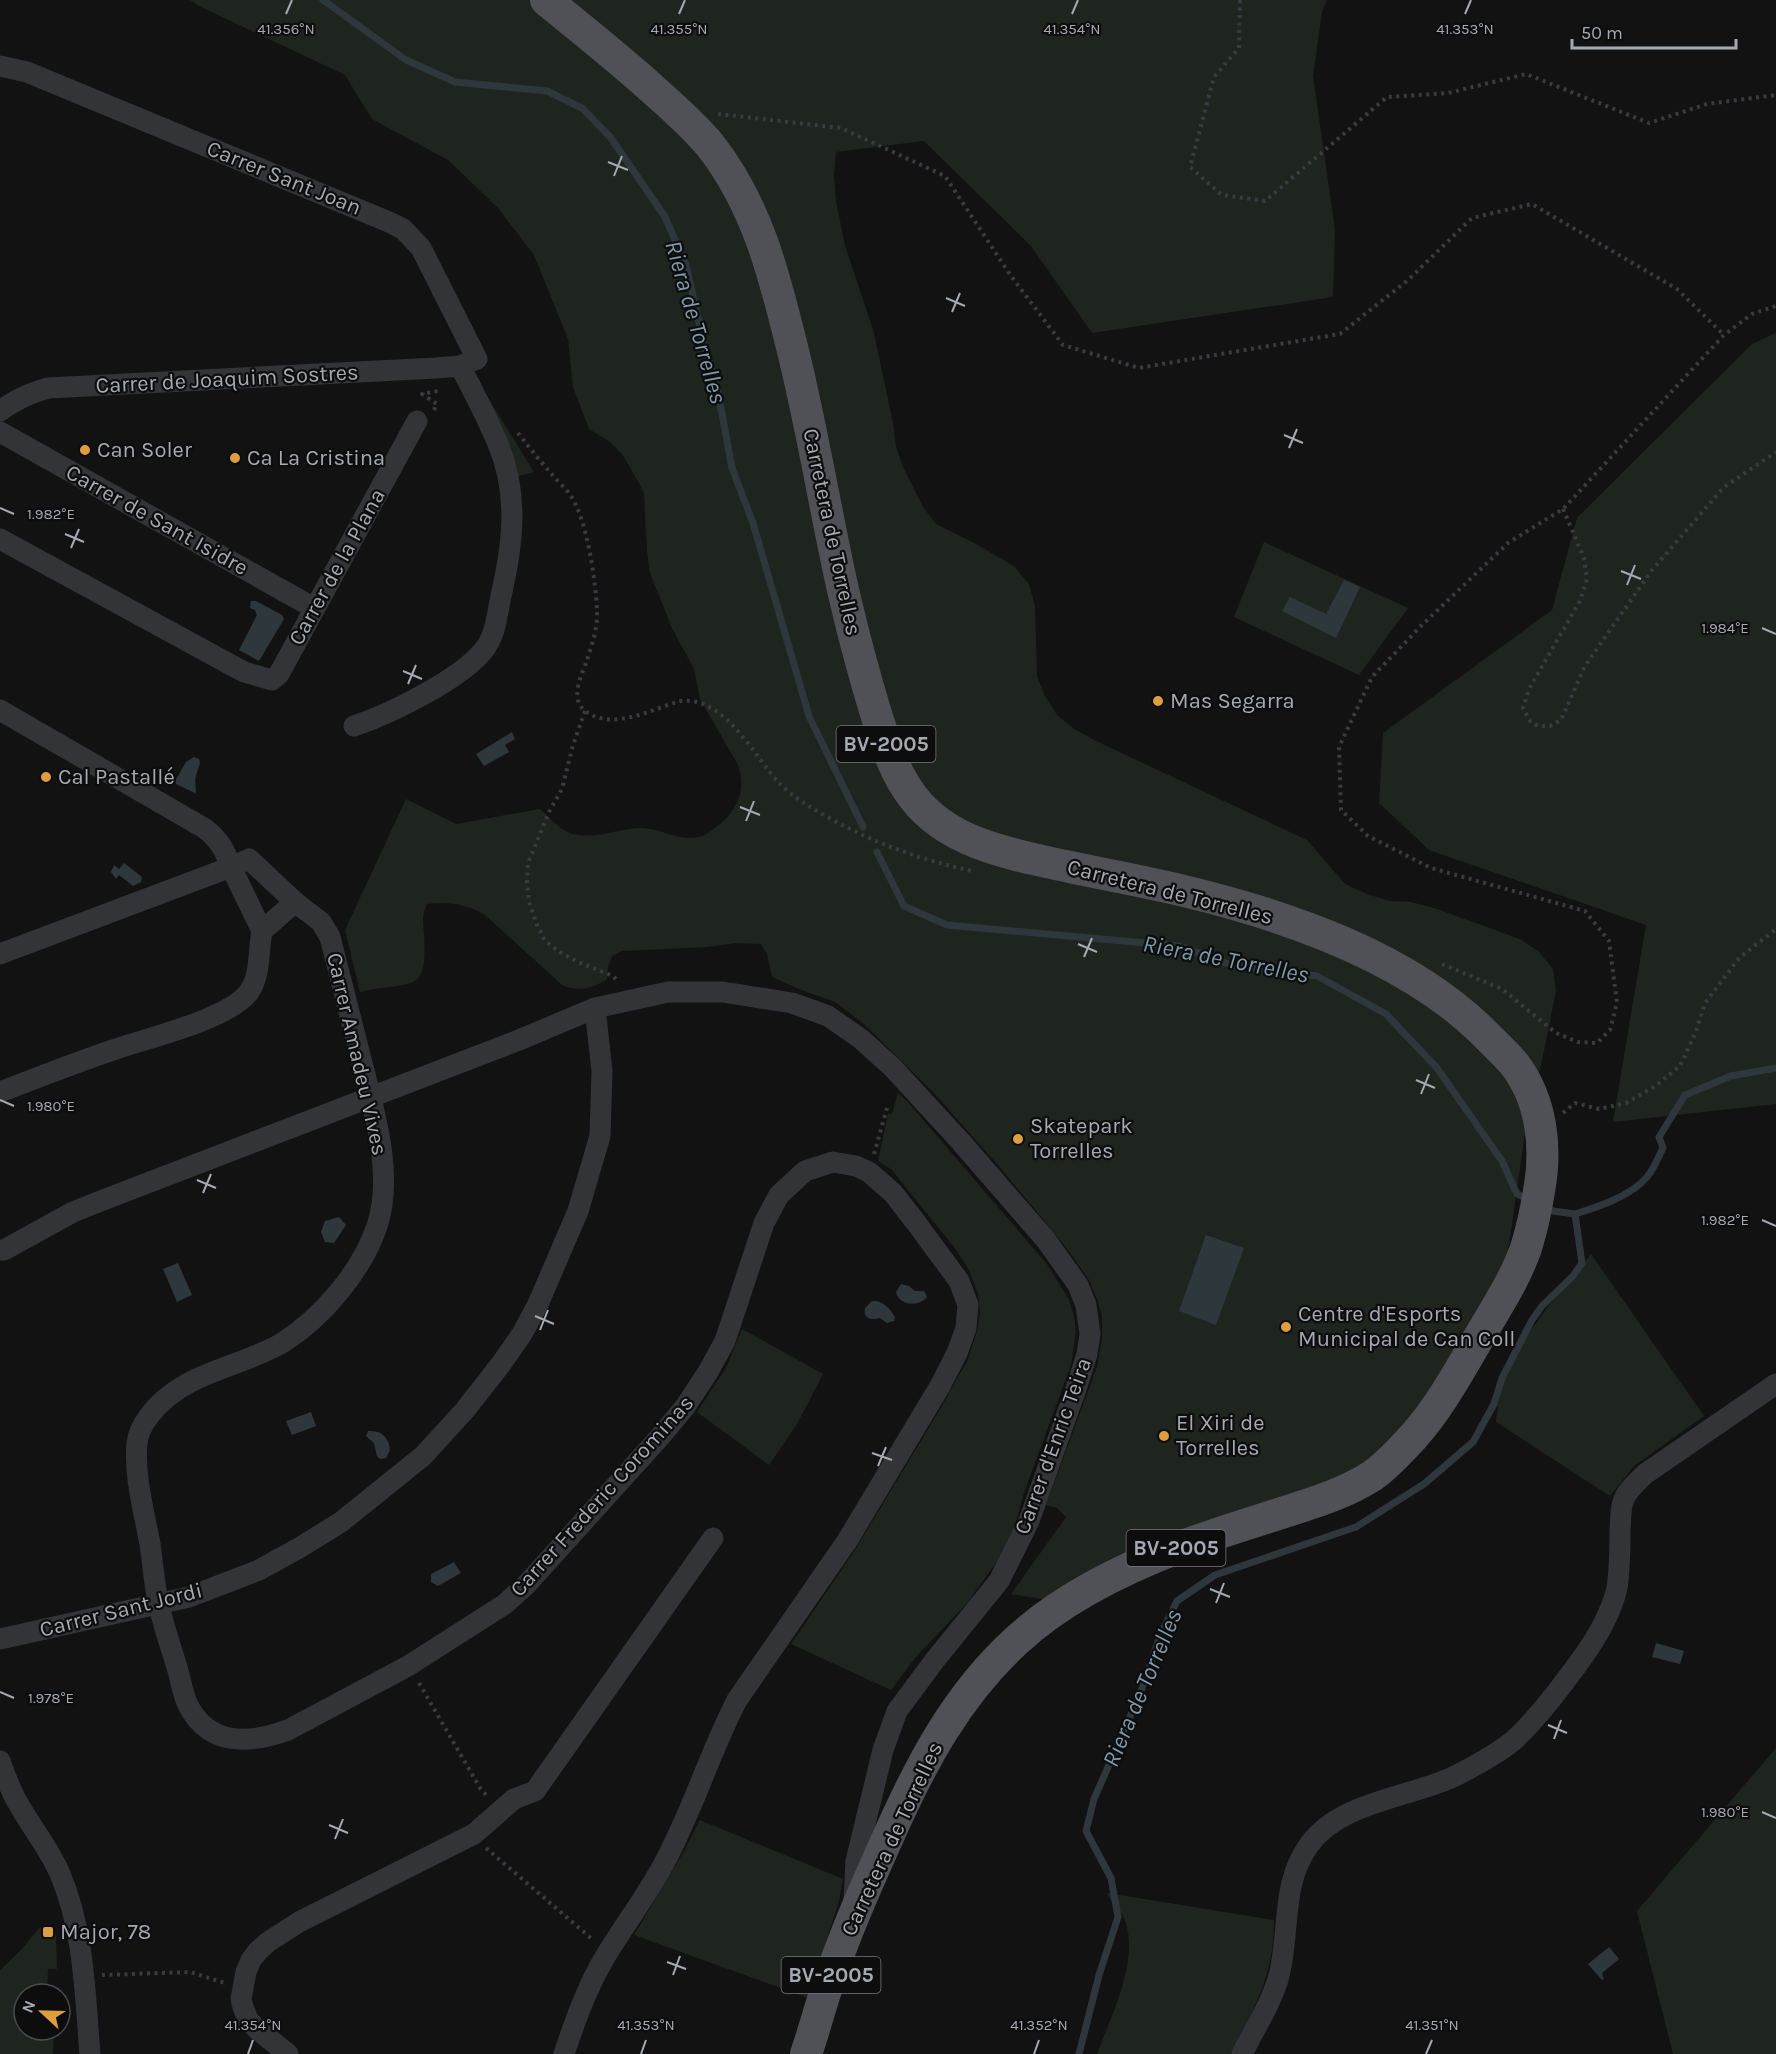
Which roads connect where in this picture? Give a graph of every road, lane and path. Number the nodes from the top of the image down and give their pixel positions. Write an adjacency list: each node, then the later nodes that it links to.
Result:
1 (546, 0): 5 (main road, Carretera de Torrelles / BV-2005)
2 (1240, 0): 4 (path)
3 (3, 67): 8 (street, Carrer Sant Joan)
4 (1776, 95)
5 (675, 109): 7 (path); 33 (main road, Carretera de Torrelles / BV-2005)
6 (1776, 306): 7 (path)
7 (1724, 336): 15 (path)
8 (460, 366): 10 (street, Carrer de Joaquim Sostres); 20 (street)
9 (443, 390): 11 (path)
10 (0, 411)
11 (417, 421): 17 (street, Carrer de la Plana)
12 (513, 425): 19 (path)
13 (0, 432): 17 (street, Carrer de Sant Isidre)
14 (1776, 452): 15 (path)
15 (1563, 509): 27 (path)
16 (0, 539): 17 (street, Carrer de la Plana)
17 (314, 608)
18 (0, 710): 21 (street)
19 (585, 711): 22 (path); 28 (path)
20 (354, 726)
21 (231, 867): 23 (street, Carrer Amadeu Vives); 25 (street); 26 (street)
22 (975, 871)
23 (295, 902): 25 (street); 31 (street, Carrer Amadeu Vives)
24 (1776, 928): 33 (path)
25 (262, 931): 30 (street)
26 (0, 954)
27 (1436, 961)
28 (626, 1001): 29 (street, Carrer d'Enric Teira); 44 (street, Carrer d'Enric Teira)
29 (595, 1008): 31 (street, Carrer d'Enric Teira); 38 (street, Carrer Sant Jordi)
30 (0, 1092)
31 (370, 1098): 35 (street, Carrer d'Enric Teira); 38 (street, Carrer Amadeu Vives)
32 (887, 1108): 34 (path)
33 (1542, 1129): 44 (main road, Carretera de Torrelles / BV-2005)
34 (869, 1172): 38 (street, Carrer Frederic Corominas); 50 (street, Carrer Frederic Corominas)
35 (0, 1250)
36 (1776, 1384): 52 (street)
37 (713, 1538): 47 (street)
38 (159, 1604): 39 (street, Carrer Sant Jordi)
39 (0, 1639)
40 (417, 1678): 42 (path)
41 (0, 1761): 48 (street)
42 (480, 1788)
43 (484, 1846): 45 (path)
44 (852, 1918): 51 (main road, Carretera de Torrelles / BV-2005)
45 (599, 1945)
46 (108, 1973): 47 (path)
47 (243, 1989): 49 (street)
48 (90, 2054)
49 (288, 2054)
50 (564, 2054)
51 (806, 2054)
52 (1242, 2054)

